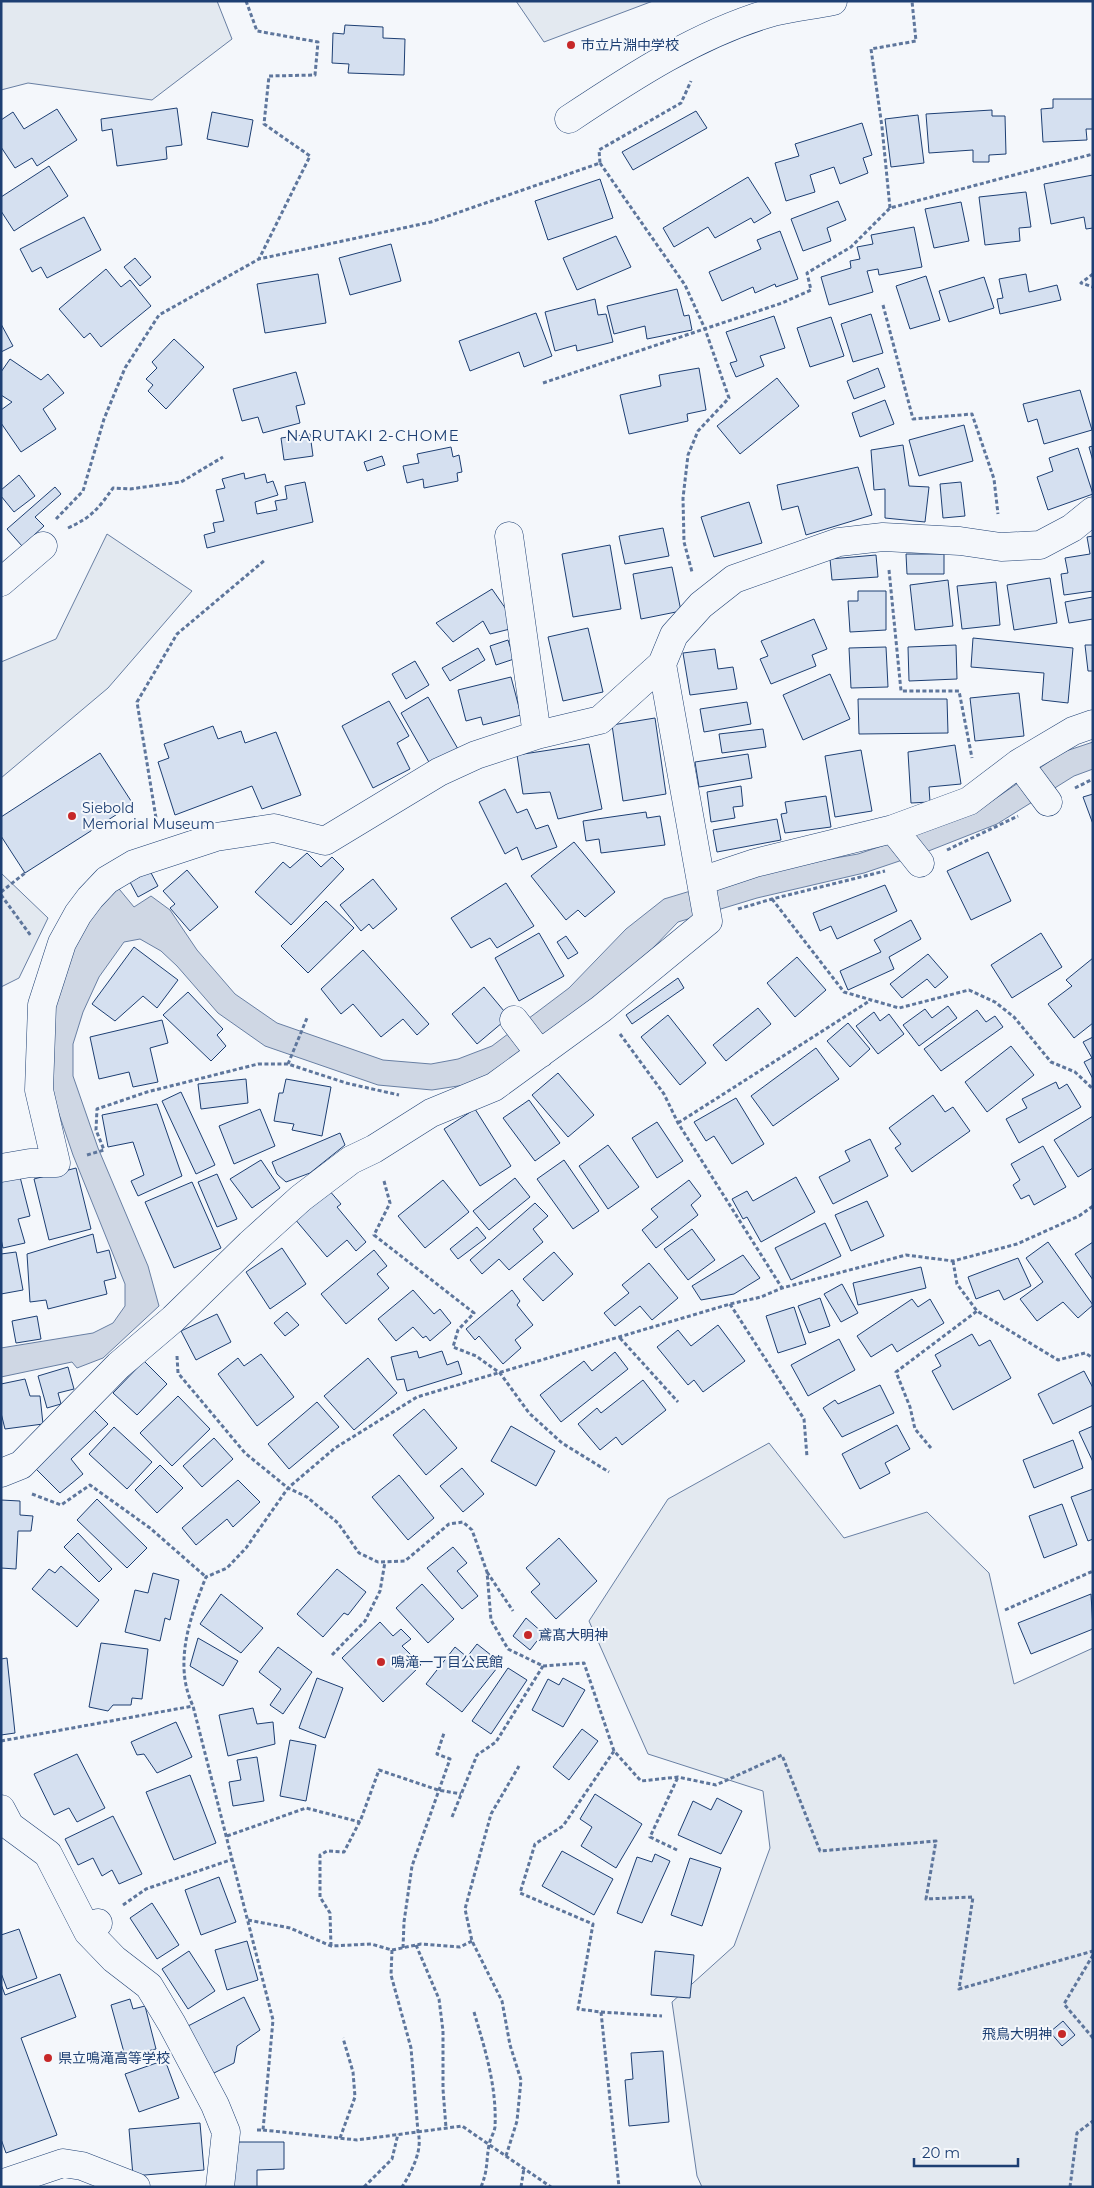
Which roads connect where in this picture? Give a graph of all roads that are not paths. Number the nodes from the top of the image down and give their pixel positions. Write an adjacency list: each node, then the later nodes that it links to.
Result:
1 (833, 1): 2 (street)
2 (569, 120)
3 (1093, 511): 7 (street)
4 (509, 536): 9 (street)
5 (43, 539): 6 (street)
6 (1, 582)
7 (662, 664): 9 (street); 14 (street)
8 (1093, 724): 10 (street)
9 (537, 735): 17 (street)
10 (1019, 763): 11 (street); 12 (street)
11 (1048, 802)
12 (893, 829): 13 (street); 14 (street)
13 (920, 863)
14 (701, 881): 16 (street)
15 (514, 1020): 16 (street)
16 (540, 1054): 18 (street)
17 (1, 1168)
18 (1, 1473)
19 (1, 1809): 22 (street)
20 (1, 2184): 21 (street)
21 (136, 2187)
22 (220, 2187)

